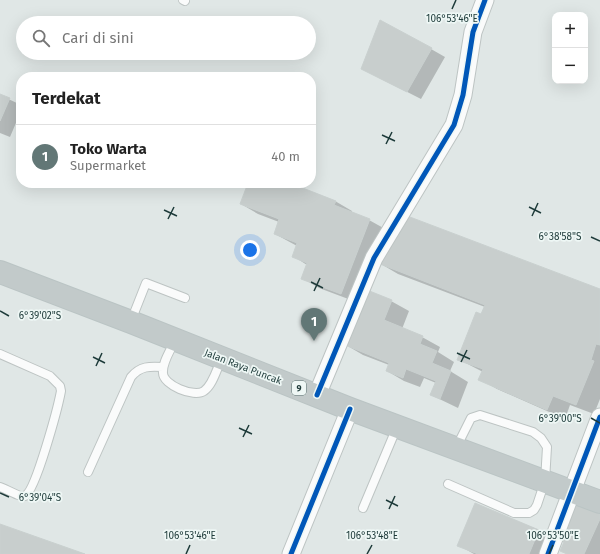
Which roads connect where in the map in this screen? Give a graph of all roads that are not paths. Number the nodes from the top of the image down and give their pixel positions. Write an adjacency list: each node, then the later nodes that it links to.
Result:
1 (485, 0): 9 (street)
2 (0, 272): 4 (highway, Jalan Raya Puncak / 9)
3 (185, 298): 4 (lane)
4 (131, 322): 5 (highway, Jalan Raya Puncak / 9)
5 (175, 340): 7 (highway, Jalan Raya Puncak / 9); 8 (lane)
6 (0, 354): 17 (lane)
7 (222, 358): 8 (lane); 9 (highway, Jalan Raya Puncak / 9)
8 (163, 367): 14 (lane)
9 (317, 395): 10 (highway, Jalan Raya Puncak / 9)
10 (350, 409): 12 (highway, Jalan Raya Puncak / 9); 21 (street)
11 (600, 417): 18 (street)
12 (398, 426): 13 (highway, Jalan Raya Puncak / 9); 20 (lane)
13 (455, 448): 15 (highway, Jalan Raya Puncak / 9); 15 (lane)
14 (88, 472)
15 (544, 481): 16 (lane); 18 (highway, Jalan Raya Puncak / 9)
16 (448, 484)
17 (0, 487)
18 (571, 491): 19 (highway, Jalan Raya Puncak / 9); 22 (street)
19 (600, 502)
20 (363, 508)
21 (291, 554)
22 (548, 554)

